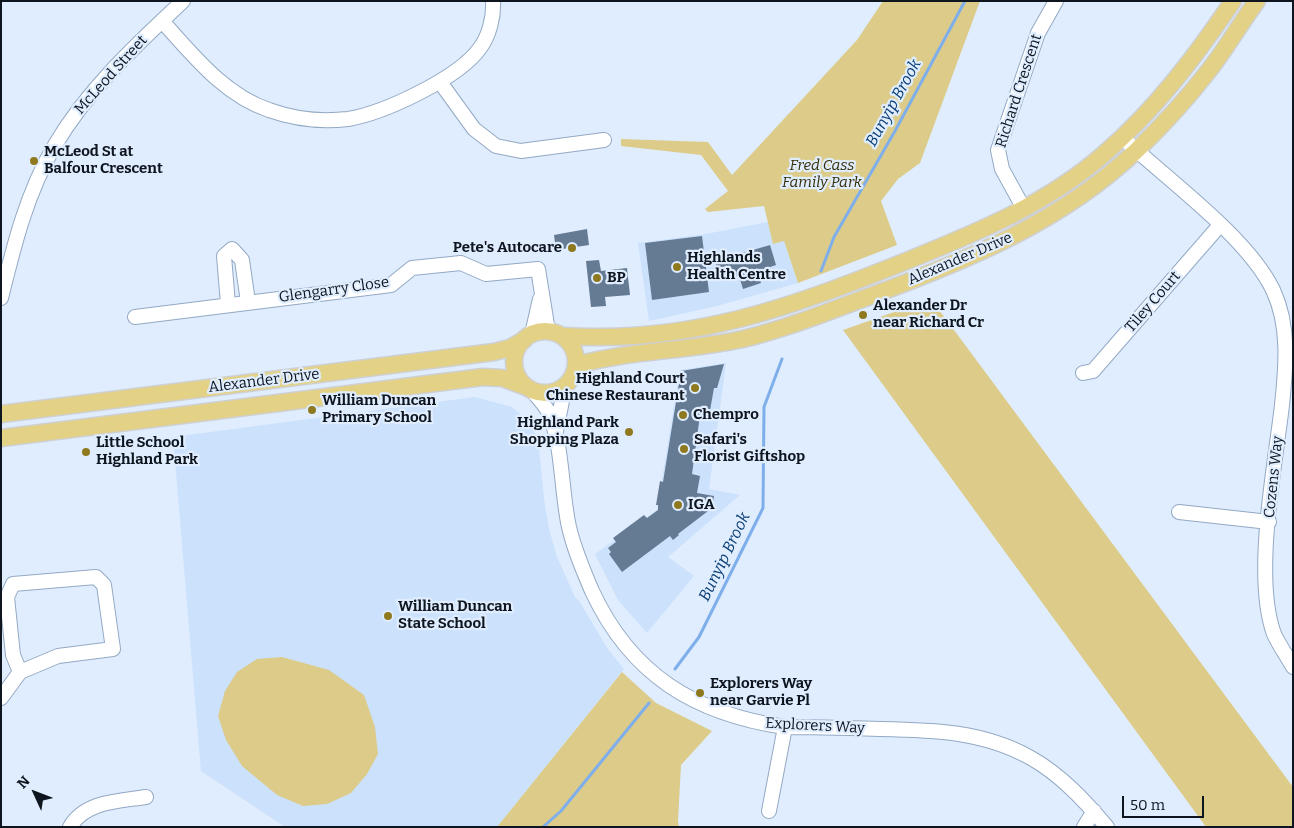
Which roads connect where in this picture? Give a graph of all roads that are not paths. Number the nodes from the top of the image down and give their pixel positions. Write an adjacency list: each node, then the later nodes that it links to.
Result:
1 (183, 1): 6 (street, McLeod Street)
2 (493, 1): 7 (street)
3 (1056, 1): 11 (street, Richard Crescent)
4 (1233, 1): 8 (main road, Alexander Drive)
5 (1257, 1): 10 (main road, Alexander Drive)
6 (162, 21): 7 (street); 13 (street, McLeod Street)
7 (440, 82): 9 (street)
8 (1122, 137): 10 (street, Cozens Way); 11 (main road, Alexander Drive)
9 (604, 140)
10 (1136, 150): 12 (street, Cozens Way); 20 (main road, Alexander Drive)
11 (1024, 209): 19 (main road, Alexander Drive)
12 (1220, 225): 17 (street, Cozens Way); 21 (street, Tiley Court)
13 (2, 295)
14 (248, 302): 15 (street, Glengarry Close); 15 (street); 18 (street, Glengarry Close)
15 (228, 304): 16 (street, Glengarry Close)
16 (135, 317)
17 (1289, 334): 30 (street, Cozens Way)
18 (535, 335): 19 (main road); 23 (main road); 24 (main road, Alexander Drive)
19 (564, 336): 20 (main road)
20 (577, 365): 22 (main road)
21 (1083, 373)
22 (565, 386): 23 (main road); 27 (street, Explorers Way)
23 (528, 388): 26 (main road, Alexander Drive); 27 (street, Explorers Way)
24 (116, 399): 25 (main road, Alexander Drive); 26 (main road)
25 (1, 414)
26 (170, 417): 28 (main road, Alexander Drive)
27 (556, 431): 34 (street, Explorers Way)
28 (1, 438)
29 (1179, 512): 30 (street)
30 (1269, 522): 31 (street, Cozens Way)
31 (1293, 667)
32 (20, 672): 32 (street); 33 (street)
33 (1, 698)
34 (784, 727): 36 (street); 37 (street, Explorers Way)
35 (146, 798): 38 (street)
36 (769, 811)
37 (1094, 811): 39 (street); 40 (street, Explorers Way)
38 (70, 827)
39 (1084, 827)
40 (1107, 827)

